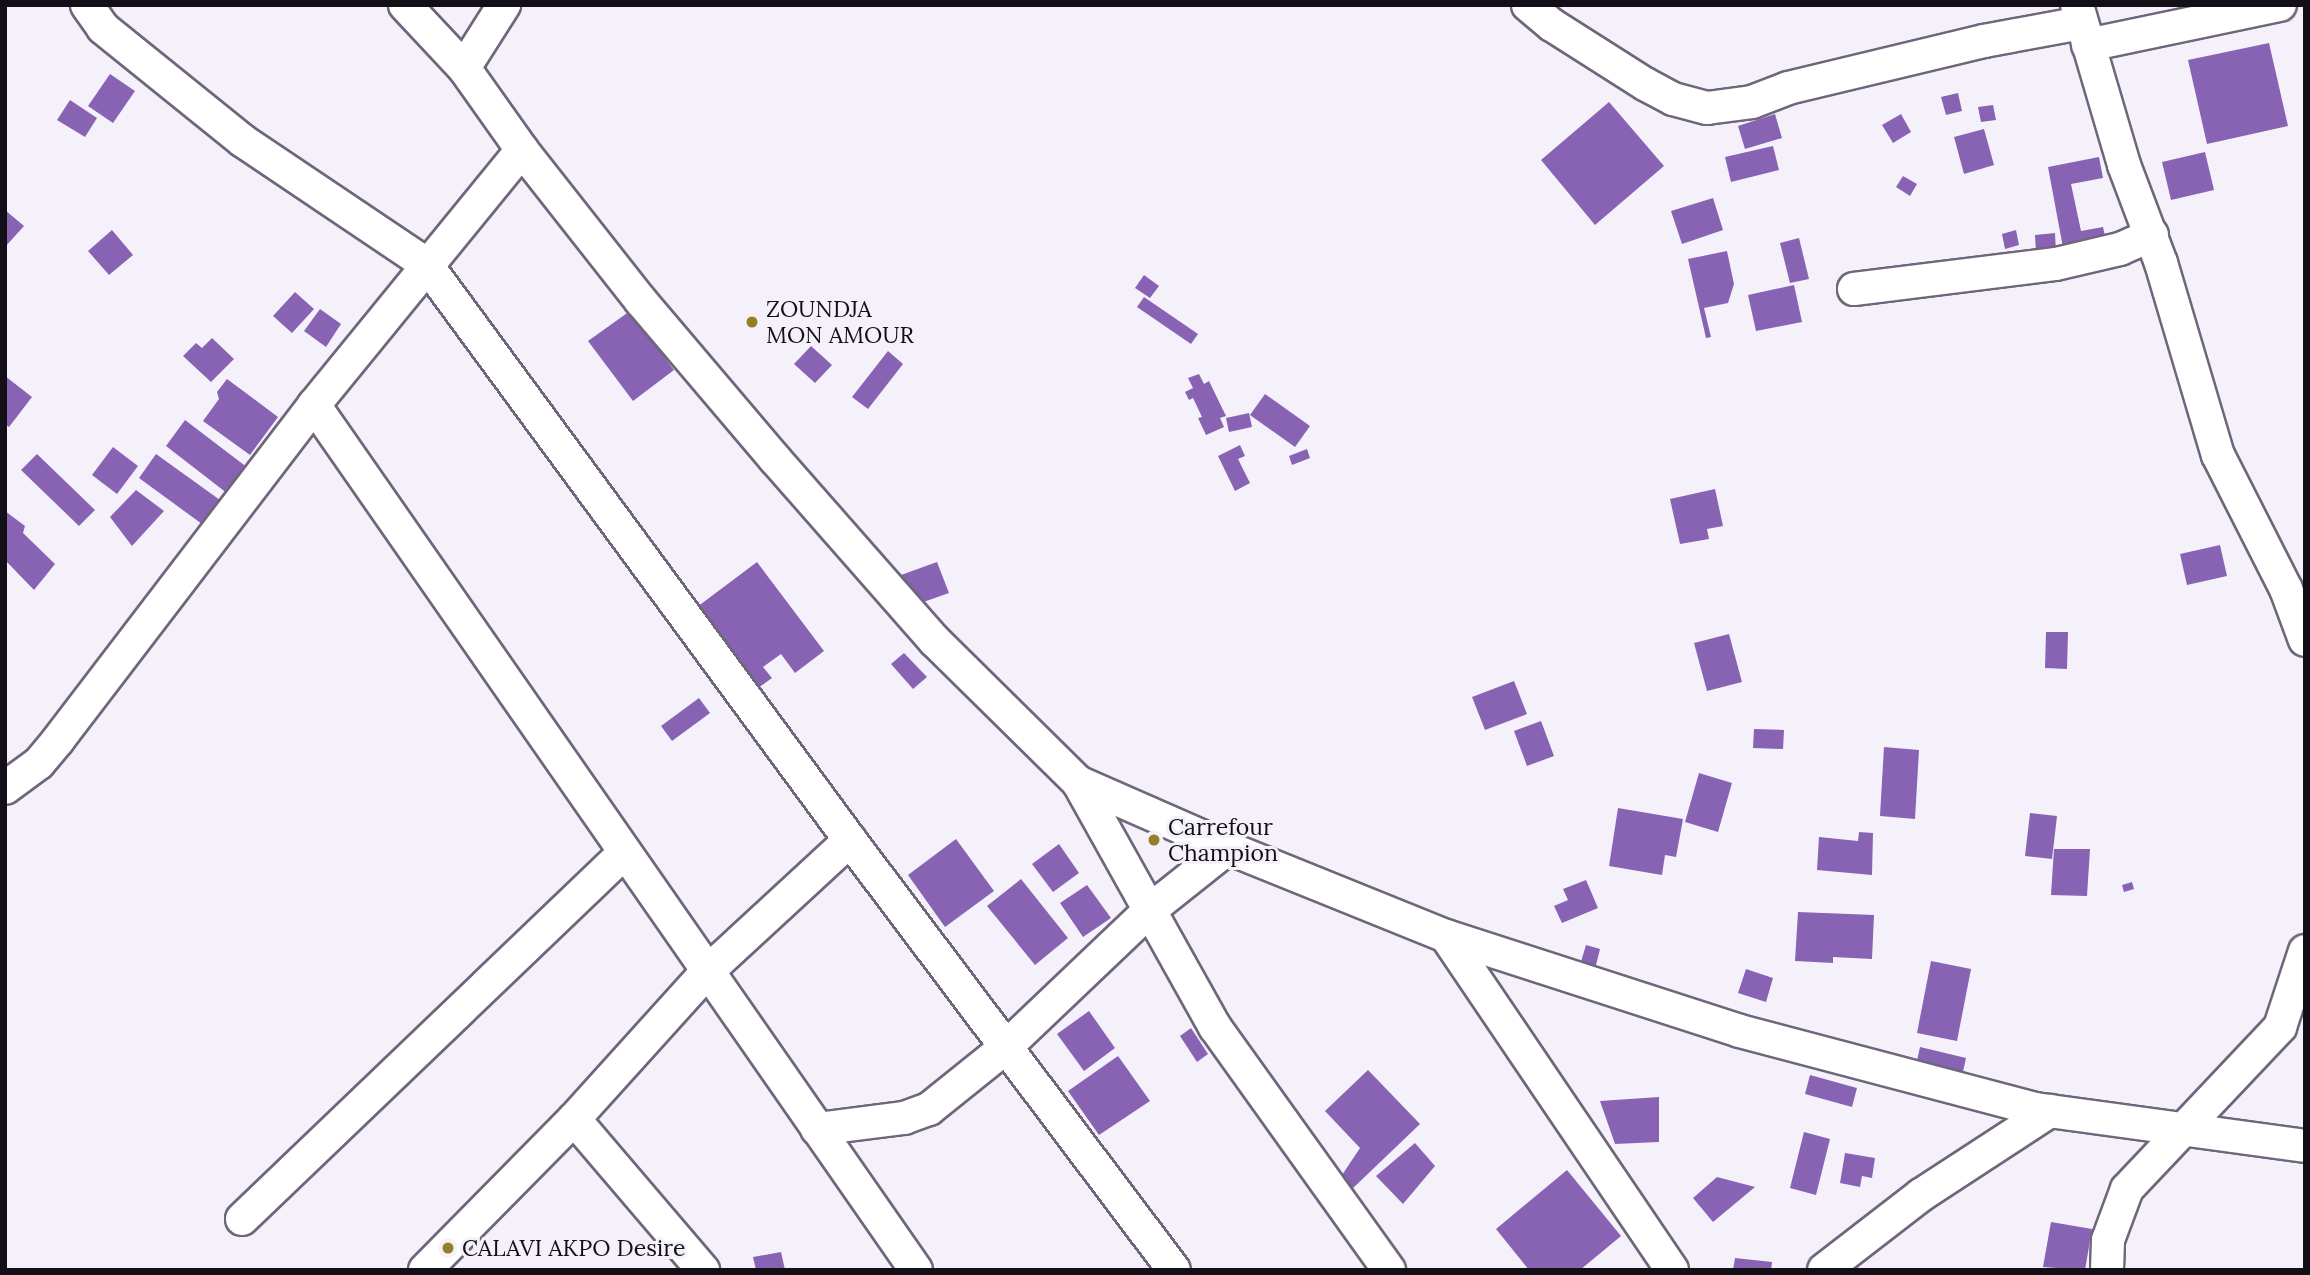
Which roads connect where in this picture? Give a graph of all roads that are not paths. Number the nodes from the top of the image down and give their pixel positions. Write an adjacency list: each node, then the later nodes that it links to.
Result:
1 (87, 5): 10 (street)
2 (405, 5): 7 (street)
3 (505, 5): 7 (street)
4 (1528, 5): 6 (street)
5 (2280, 5): 6 (street)
6 (2082, 24): 9 (street)
7 (464, 68): 8 (street)
8 (522, 150): 10 (street); 14 (street)
9 (2152, 235): 11 (street); 13 (street)
10 (426, 264): 12 (street); 16 (street)
11 (1854, 289)
12 (314, 405): 15 (street); 18 (street)
13 (2305, 640)
14 (1078, 782): 17 (street); 19 (street)
15 (5, 788)
16 (850, 840): 22 (street); 25 (street)
17 (1228, 848): 19 (street); 20 (street)
18 (624, 853): 22 (street); 31 (street)
19 (1150, 910): 25 (street); 36 (street)
20 (1446, 936): 26 (street); 37 (street)
21 (2305, 951): 24 (street)
22 (707, 972): 27 (street); 28 (street)
23 (2305, 1007): 24 (street)
24 (2280, 1027): 29 (street)
25 (1006, 1047): 28 (street); 35 (street)
26 (2050, 1111): 29 (street); 38 (street)
27 (574, 1119): 32 (street); 33 (street)
28 (817, 1129): 34 (street)
29 (2183, 1131): 30 (street); 39 (street)
30 (2305, 1146)
31 (242, 1219)
32 (425, 1270)
33 (703, 1270)
34 (916, 1270)
35 (1174, 1270)
36 (1390, 1270)
37 (1672, 1270)
38 (1824, 1270)
39 (2107, 1270)

